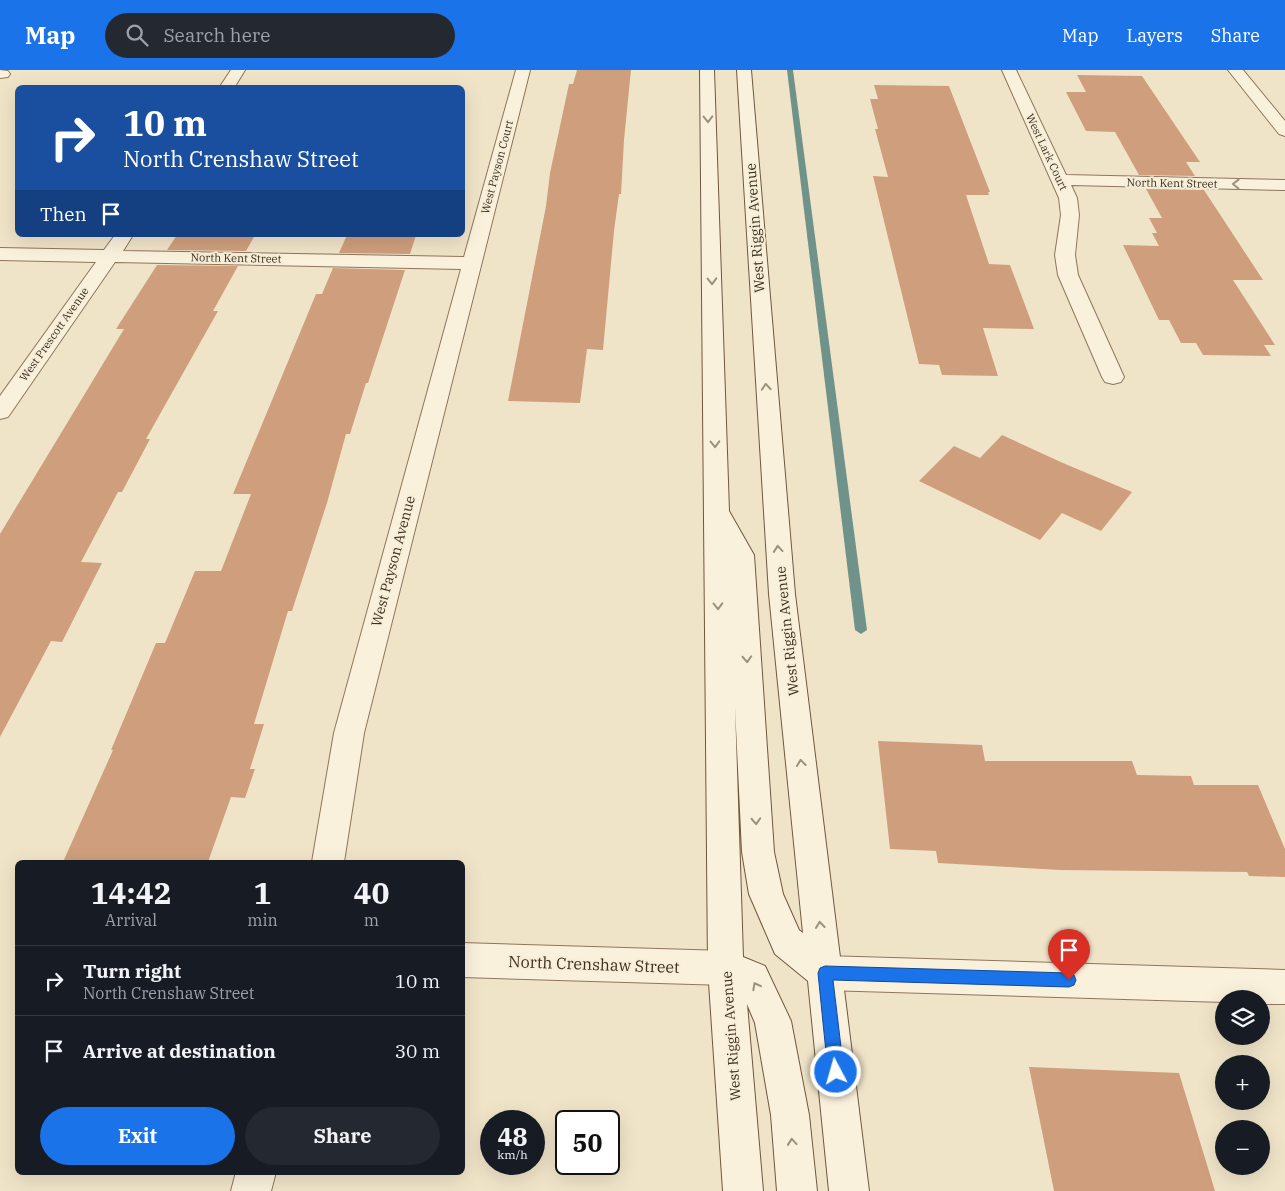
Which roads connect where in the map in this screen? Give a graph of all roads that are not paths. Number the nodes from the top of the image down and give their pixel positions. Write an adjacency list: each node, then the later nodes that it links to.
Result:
1 (238, 70): 7 (street)
2 (523, 70): 16 (street, West Payson Court)
3 (708, 70): 19 (street, West Riggin Avenue, one-way to 19)
4 (744, 70): 23 (street, West Riggin Avenue, one-way to 4)
5 (1009, 70): 9 (street, West Lark Court)
6 (1235, 70): 8 (street)
7 (228, 85)
8 (1285, 131)
9 (1060, 180): 10 (street, North Kent Street, one-way to 9); 11 (street, West Lark Court)
10 (1285, 185)
11 (1068, 198): 12 (street); 17 (street, West Lark Court)
12 (1088, 198)
13 (123, 237): 15 (street, West Prescott Avenue)
14 (0, 254): 15 (street, North Kent Street)
15 (108, 257): 16 (street, North Kent Street); 18 (street, West Prescott Avenue)
16 (472, 263): 20 (street, West Payson Avenue)
17 (1112, 377)
18 (0, 412)
19 (716, 512): 22 (street, West Riggin Avenue, one-way to 22); 23 (street, one-way to 23)
20 (328, 860)
21 (465, 960): 22 (street, North Crenshaw Street)
22 (726, 968): 27 (street, West Riggin Avenue); 28 (street, North Crenshaw Street, one-way to 22)
23 (825, 973): 24 (street); 29 (street, West Riggin Avenue)
24 (1285, 987)
25 (255, 1175): 26 (street)
26 (251, 1191)
27 (742, 1191)
28 (796, 1191)
29 (849, 1191)

